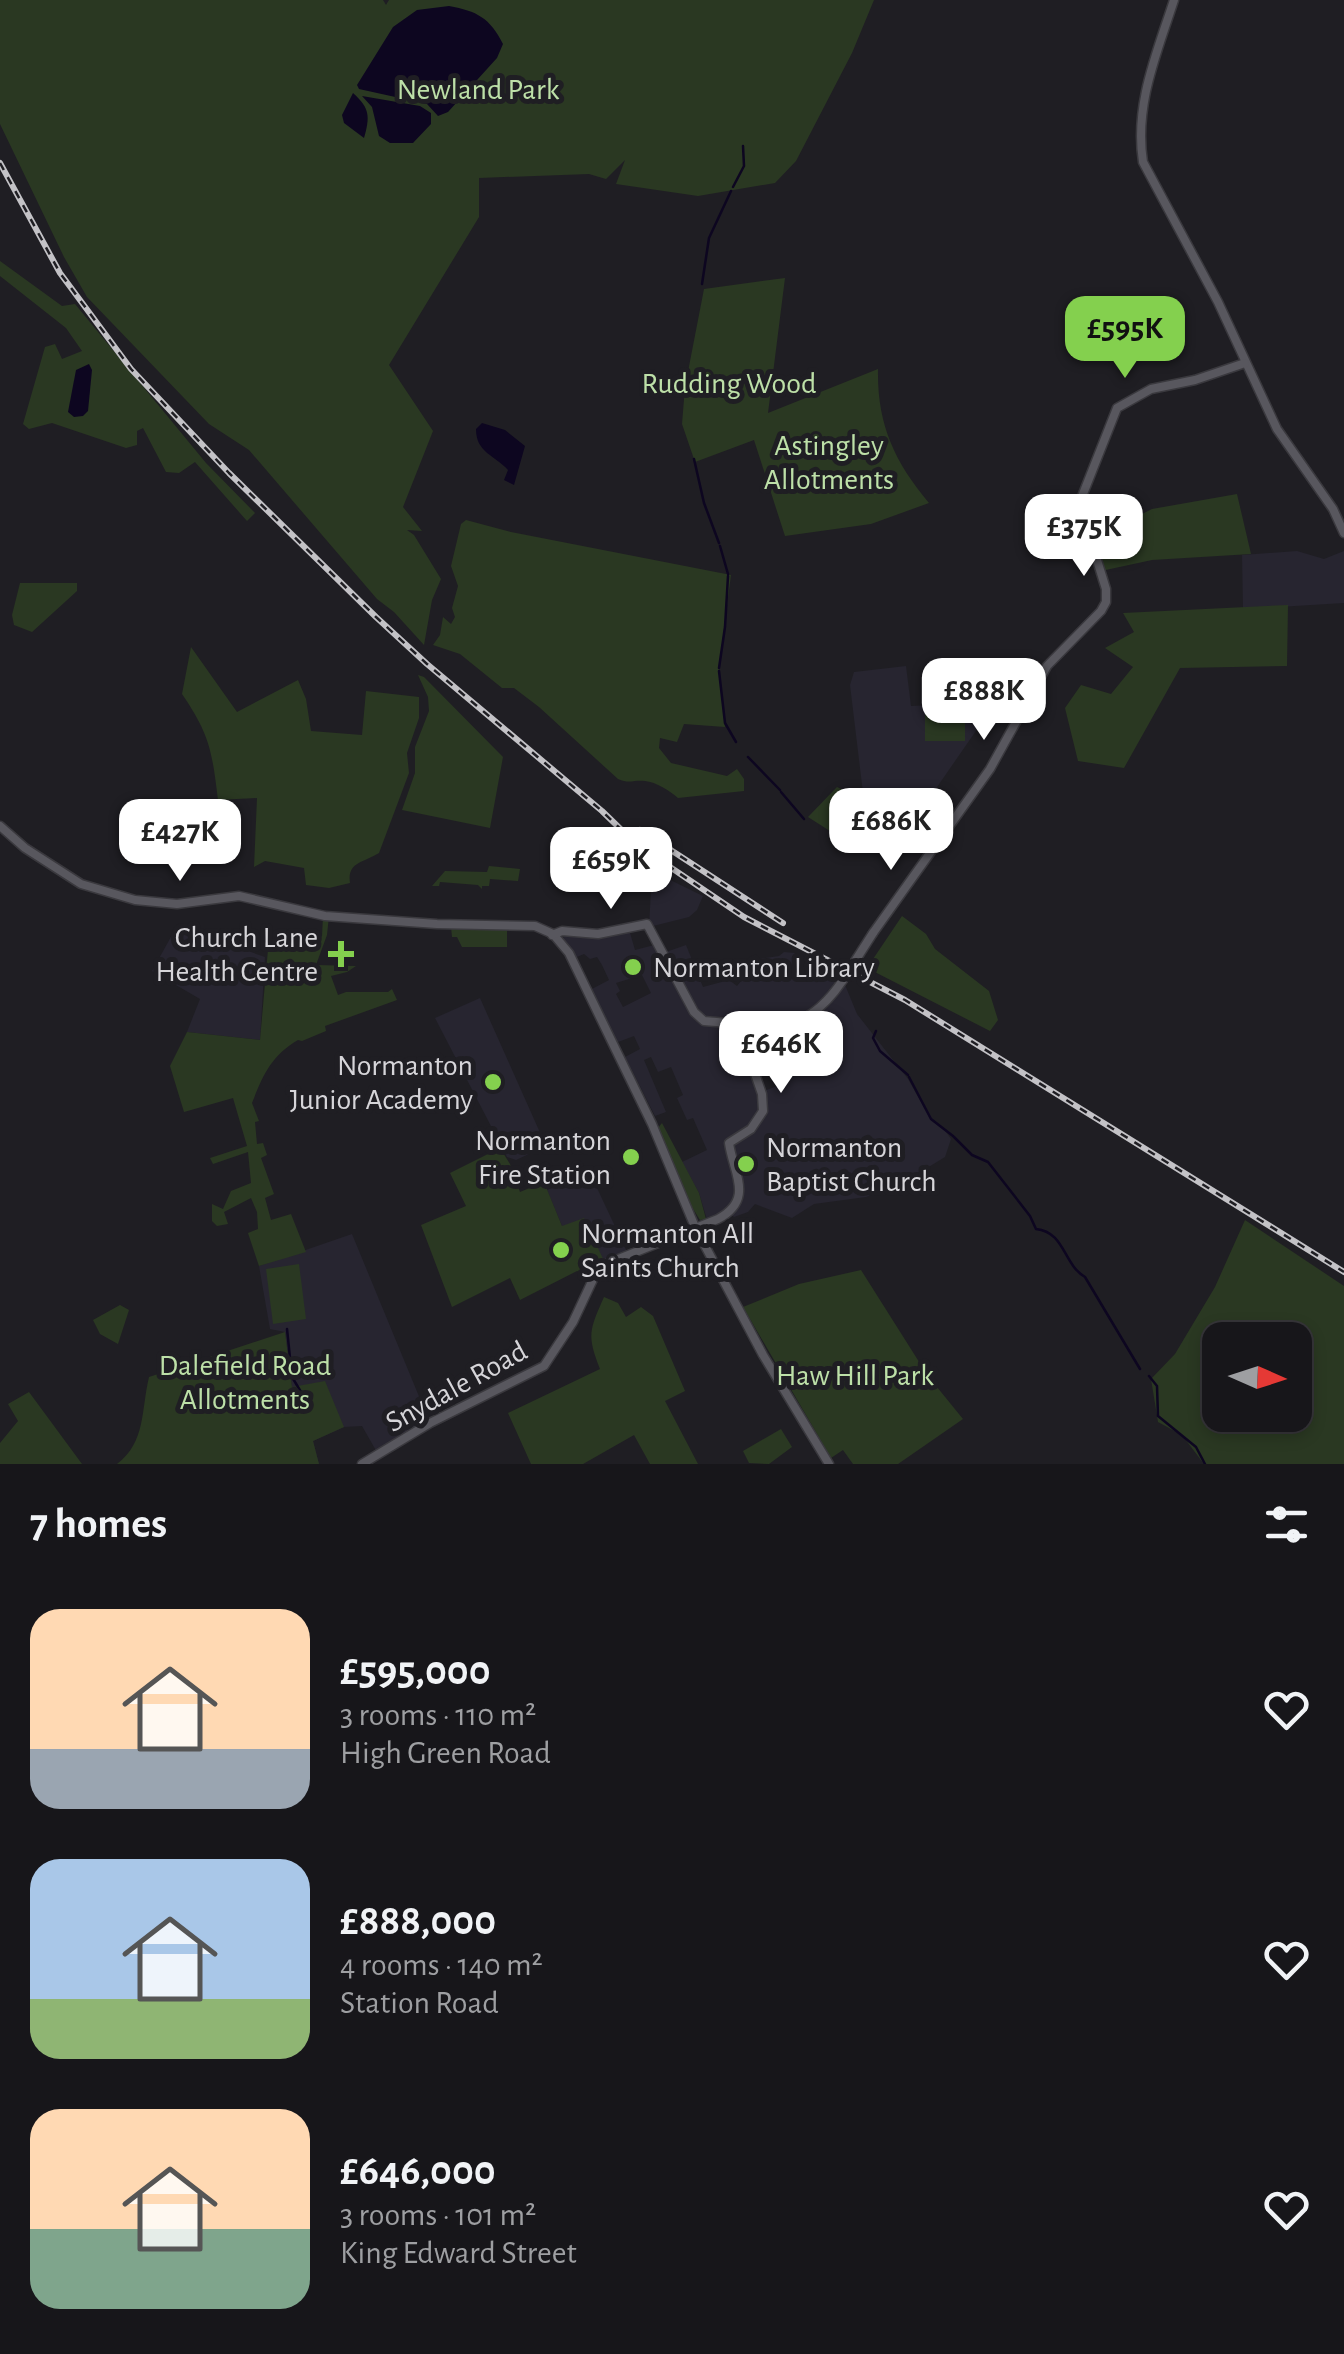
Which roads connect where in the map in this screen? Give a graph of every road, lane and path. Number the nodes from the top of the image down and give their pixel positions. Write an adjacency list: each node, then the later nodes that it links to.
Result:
1 (1174, 0): 2 (street)
2 (1245, 363): 3 (street); 6 (street, bridge)
3 (1344, 533)
4 (0, 826): 5 (street)
5 (559, 937): 6 (street); 7 (street)
6 (744, 1024): 7 (street)
7 (695, 1227): 8 (street, Snydale Road); 9 (street)
8 (362, 1464)
9 (829, 1464)

